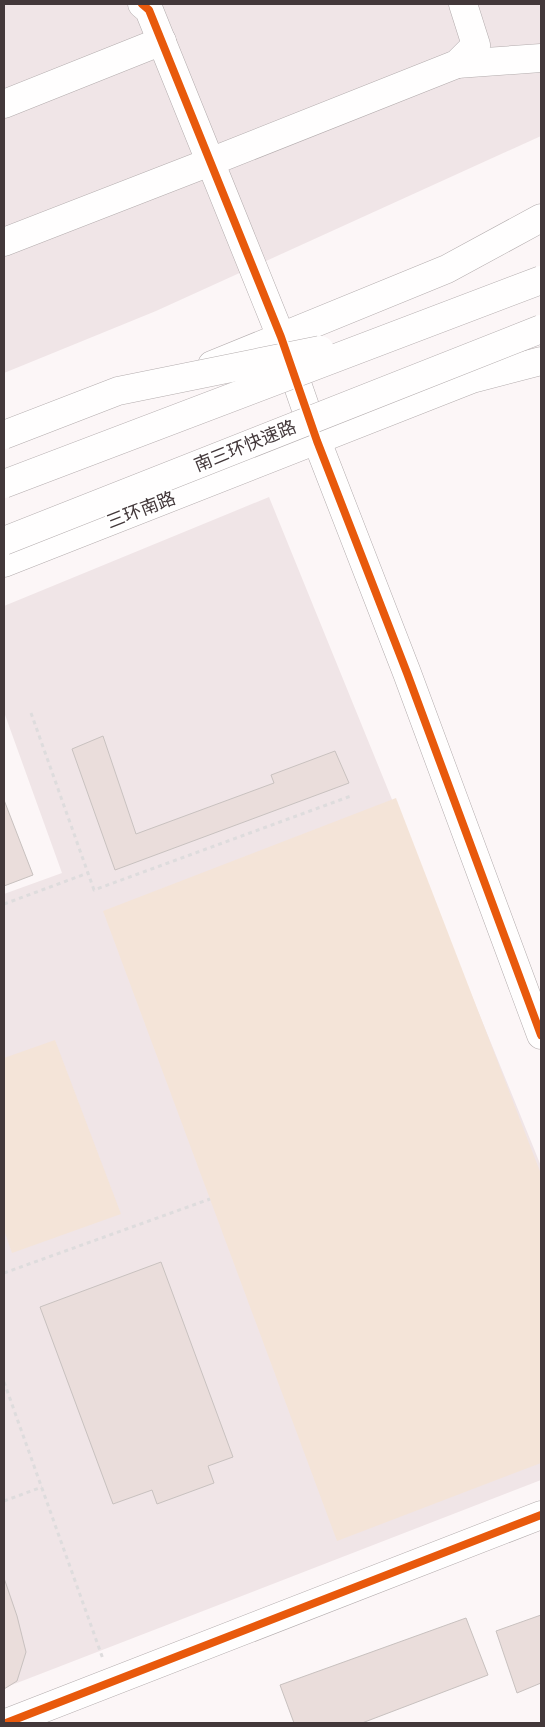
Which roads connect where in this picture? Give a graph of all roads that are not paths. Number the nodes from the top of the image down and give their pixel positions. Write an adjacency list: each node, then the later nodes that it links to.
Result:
1 (463, 4): 5 (main road)
2 (149, 6): 3 (main road)
3 (162, 40): 6 (main road); 7 (main road)
4 (541, 58): 5 (main road)
5 (456, 64): 7 (main road)
6 (4, 104)
7 (210, 162): 10 (main road); 15 (main road)
8 (541, 218): 11 (main road)
9 (541, 232): 11 (main road)
10 (4, 242)
11 (446, 269): 15 (main road)
12 (541, 280): 14 (main road, bridge)
13 (541, 329): 23 (main road, 南三环快速路, bridge)
14 (402, 333): 19 (main road, bridge); 22 (main road, bridge)
15 (281, 337): 20 (main road); 21 (main road)
16 (541, 354): 18 (main road, 三环南路)
17 (541, 361): 18 (main road, 三环南路)
18 (472, 379): 20 (main road, 三环南路)
19 (4, 435)
20 (317, 441): 24 (main road, 三环南路); 25 (main road)
21 (4, 448)
22 (4, 484)
23 (4, 541)
24 (4, 563)
25 (541, 1035)
26 (541, 1515): 27 (main road)
27 (6, 1723)

